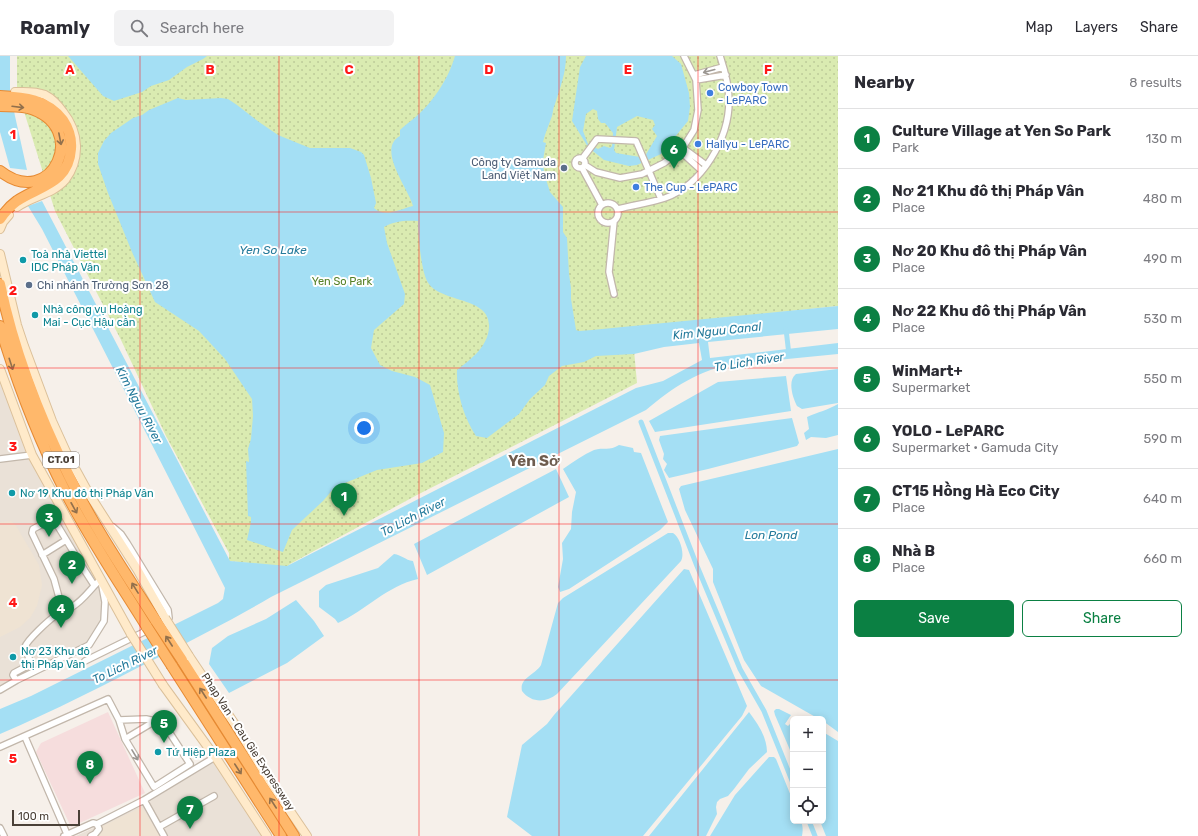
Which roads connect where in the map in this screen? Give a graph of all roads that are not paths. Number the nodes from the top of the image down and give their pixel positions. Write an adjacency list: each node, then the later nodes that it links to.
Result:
1 (684, 56): 5 (street)
2 (720, 56): 3 (street)
3 (723, 67): 4 (street); 5 (street, one-way to 5)
4 (726, 75): 5 (street); 13 (street)
5 (695, 78): 11 (street)
6 (0, 92): 7 (highway)
7 (13, 92): 23 (street)
8 (0, 96): 10 (highway)
9 (0, 106): 10 (highway, one-way to 10)
10 (38, 106): 16 (highway, one-way to 16); 21 (highway)
11 (681, 149): 13 (street); 15 (street); 17 (street)
12 (582, 159): 14 (street); 14 (street); 15 (street)
13 (706, 165): 17 (street)
14 (583, 167): 15 (street); 19 (street)
15 (649, 170): 18 (street)
16 (0, 171)
17 (702, 171): 18 (street)
18 (661, 199): 20 (street)
19 (602, 204): 20 (street); 22 (street)
20 (618, 209): 22 (street)
21 (0, 218)
22 (614, 221): 26 (street)
23 (0, 229)
24 (0, 254): 33 (street)
25 (0, 284): 39 (highway, CT.01, one-way to 25)
26 (614, 294)
27 (0, 326): 60 (highway, Phap Van - Cau Gie Expressway / CT.01, one-way to 60, bridge)
28 (0, 369): 29 (street)
29 (32, 455): 30 (street); 31 (street)
30 (0, 460)
31 (64, 513): 32 (street); 36 (street)
32 (53, 518): 34 (street); 35 (street)
33 (109, 524): 39 (street); 41 (street)
34 (66, 540): 35 (street); 37 (street)
35 (42, 555): 38 (street)
36 (101, 579): 37 (street); 42 (street); 49 (street, bridge)
37 (94, 585): 38 (street)
38 (63, 612): 42 (street)
39 (161, 619): 40 (highway, CT.01, bridge)
40 (185, 658): 61 (highway, Phap Van - Cau Gie Expressway / CT.01, one-way to 40); 62 (street)
41 (85, 661)
42 (16, 680): 43 (street)
43 (0, 690)
44 (119, 720): 45 (street); 46 (street); 47 (street)
45 (155, 721): 47 (street); 47 (street, one-way to 45)
46 (25, 737): 48 (street); 55 (street)
47 (125, 739)
48 (0, 747)
49 (215, 757): 51 (street); 59 (street)
50 (214, 796): 53 (street)
51 (144, 800): 52 (street); 53 (street)
52 (97, 824): 55 (street); 57 (street)
53 (159, 827): 58 (street)
54 (0, 828): 56 (street)
55 (65, 835)
56 (4, 836)
57 (91, 836)
58 (164, 836)
59 (267, 836)
60 (281, 836)
61 (294, 836)
62 (307, 836)

